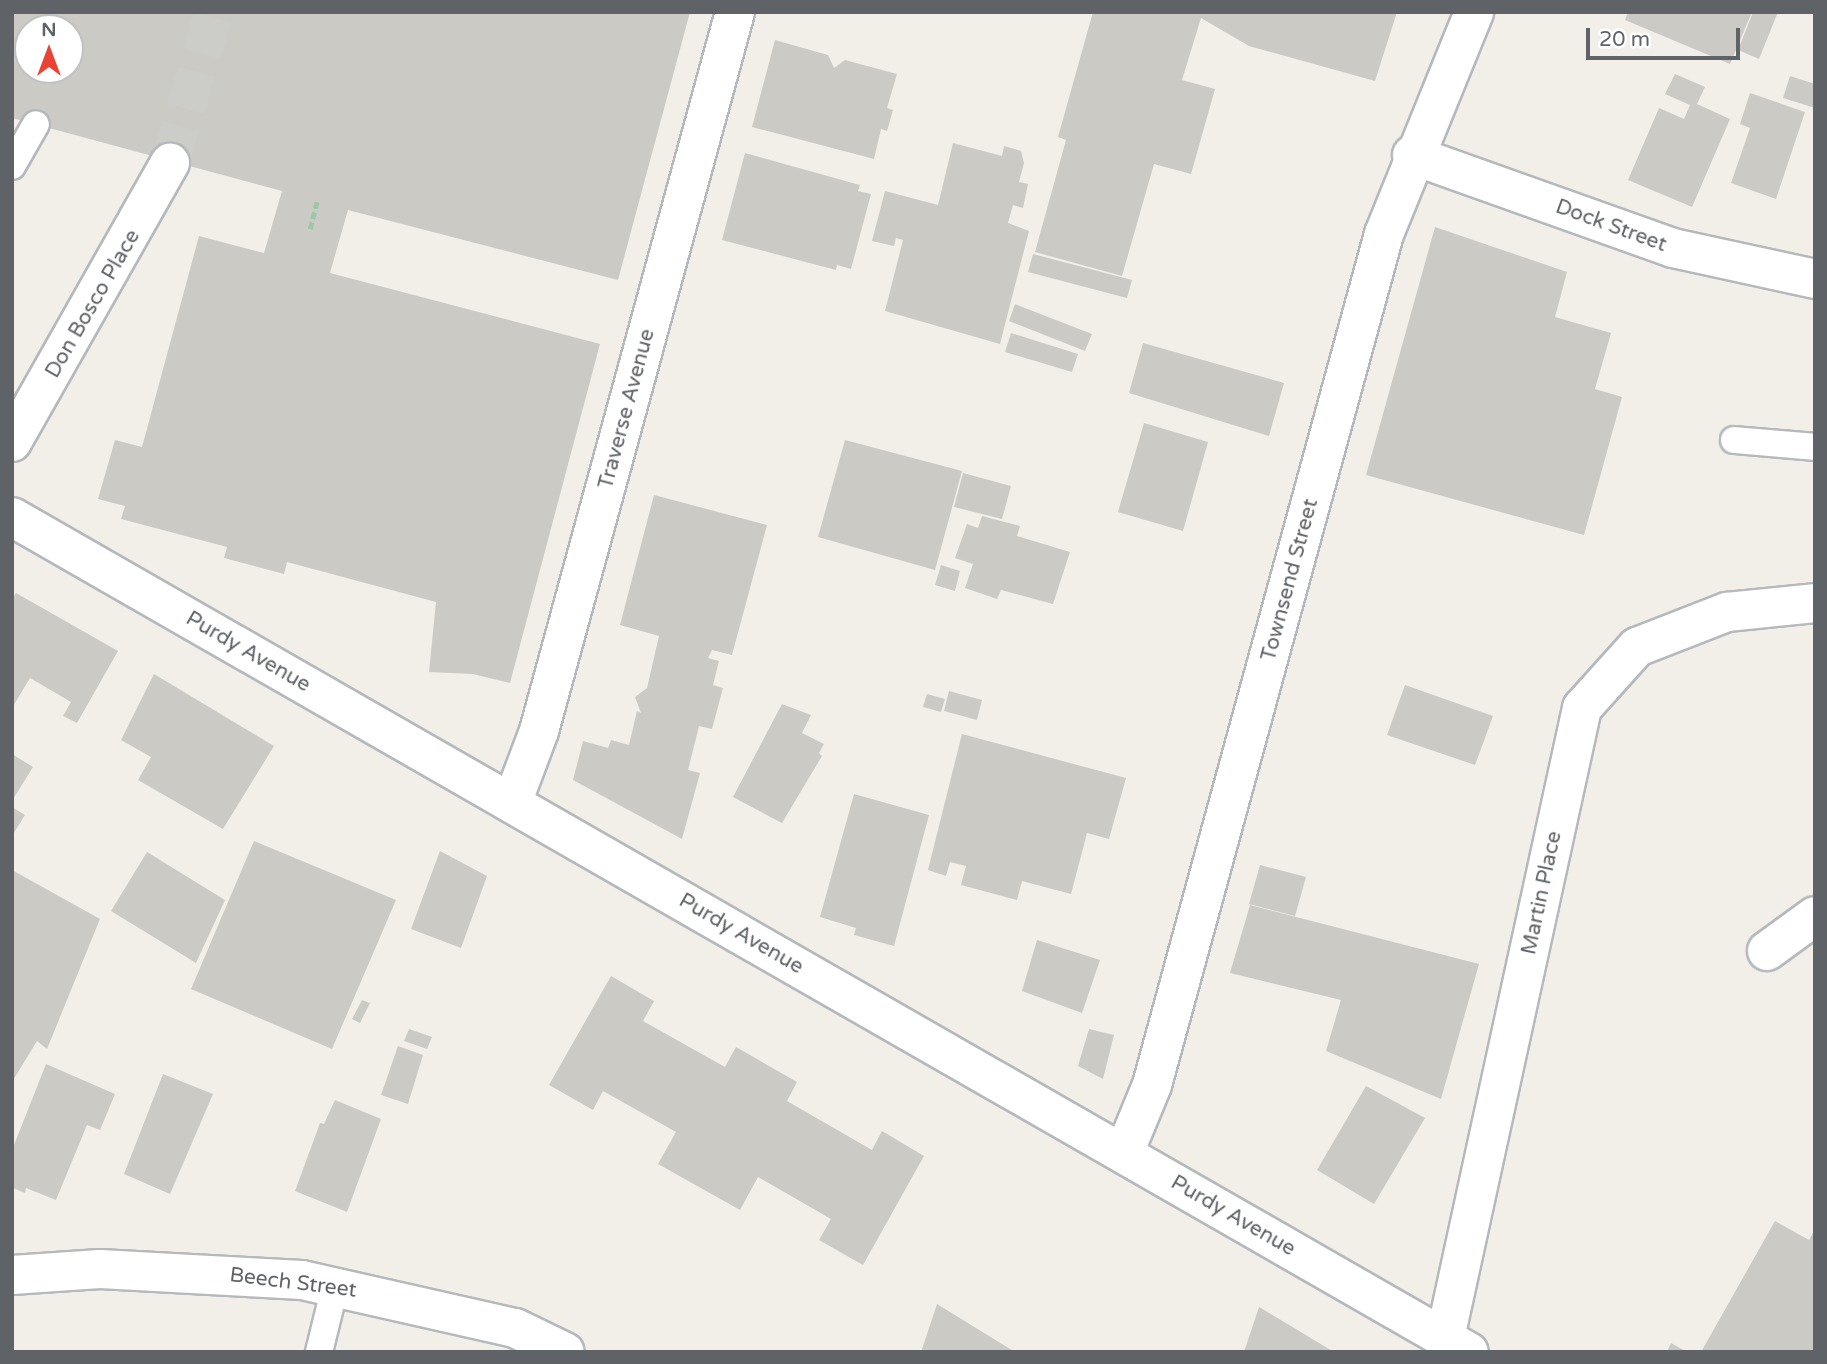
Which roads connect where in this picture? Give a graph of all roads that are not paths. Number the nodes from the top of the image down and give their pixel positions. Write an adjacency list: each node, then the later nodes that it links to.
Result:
1 (735, 12): 13 (street, Traverse Avenue)
2 (1475, 12): 4 (street, Townsend Street)
3 (36, 124): 6 (lane)
4 (1412, 155): 7 (street, Dock Street); 16 (street, Townsend Street)
5 (170, 163): 9 (street, Don Bosco Place)
6 (12, 166)
7 (1815, 279)
8 (1734, 440): 10 (lane)
9 (12, 442)
10 (1815, 447)
11 (12, 517): 13 (street, Purdy Avenue)
12 (1815, 603): 19 (street, Martin Place)
13 (512, 803): 16 (street, Purdy Avenue)
14 (1815, 916): 15 (street)
15 (1767, 951)
16 (1124, 1153): 19 (street, Purdy Avenue)
17 (12, 1275): 18 (street, Beech Street)
18 (335, 1287): 20 (lane); 21 (street, Beech Street)
19 (1457, 1345)
20 (319, 1352)
21 (565, 1352)

